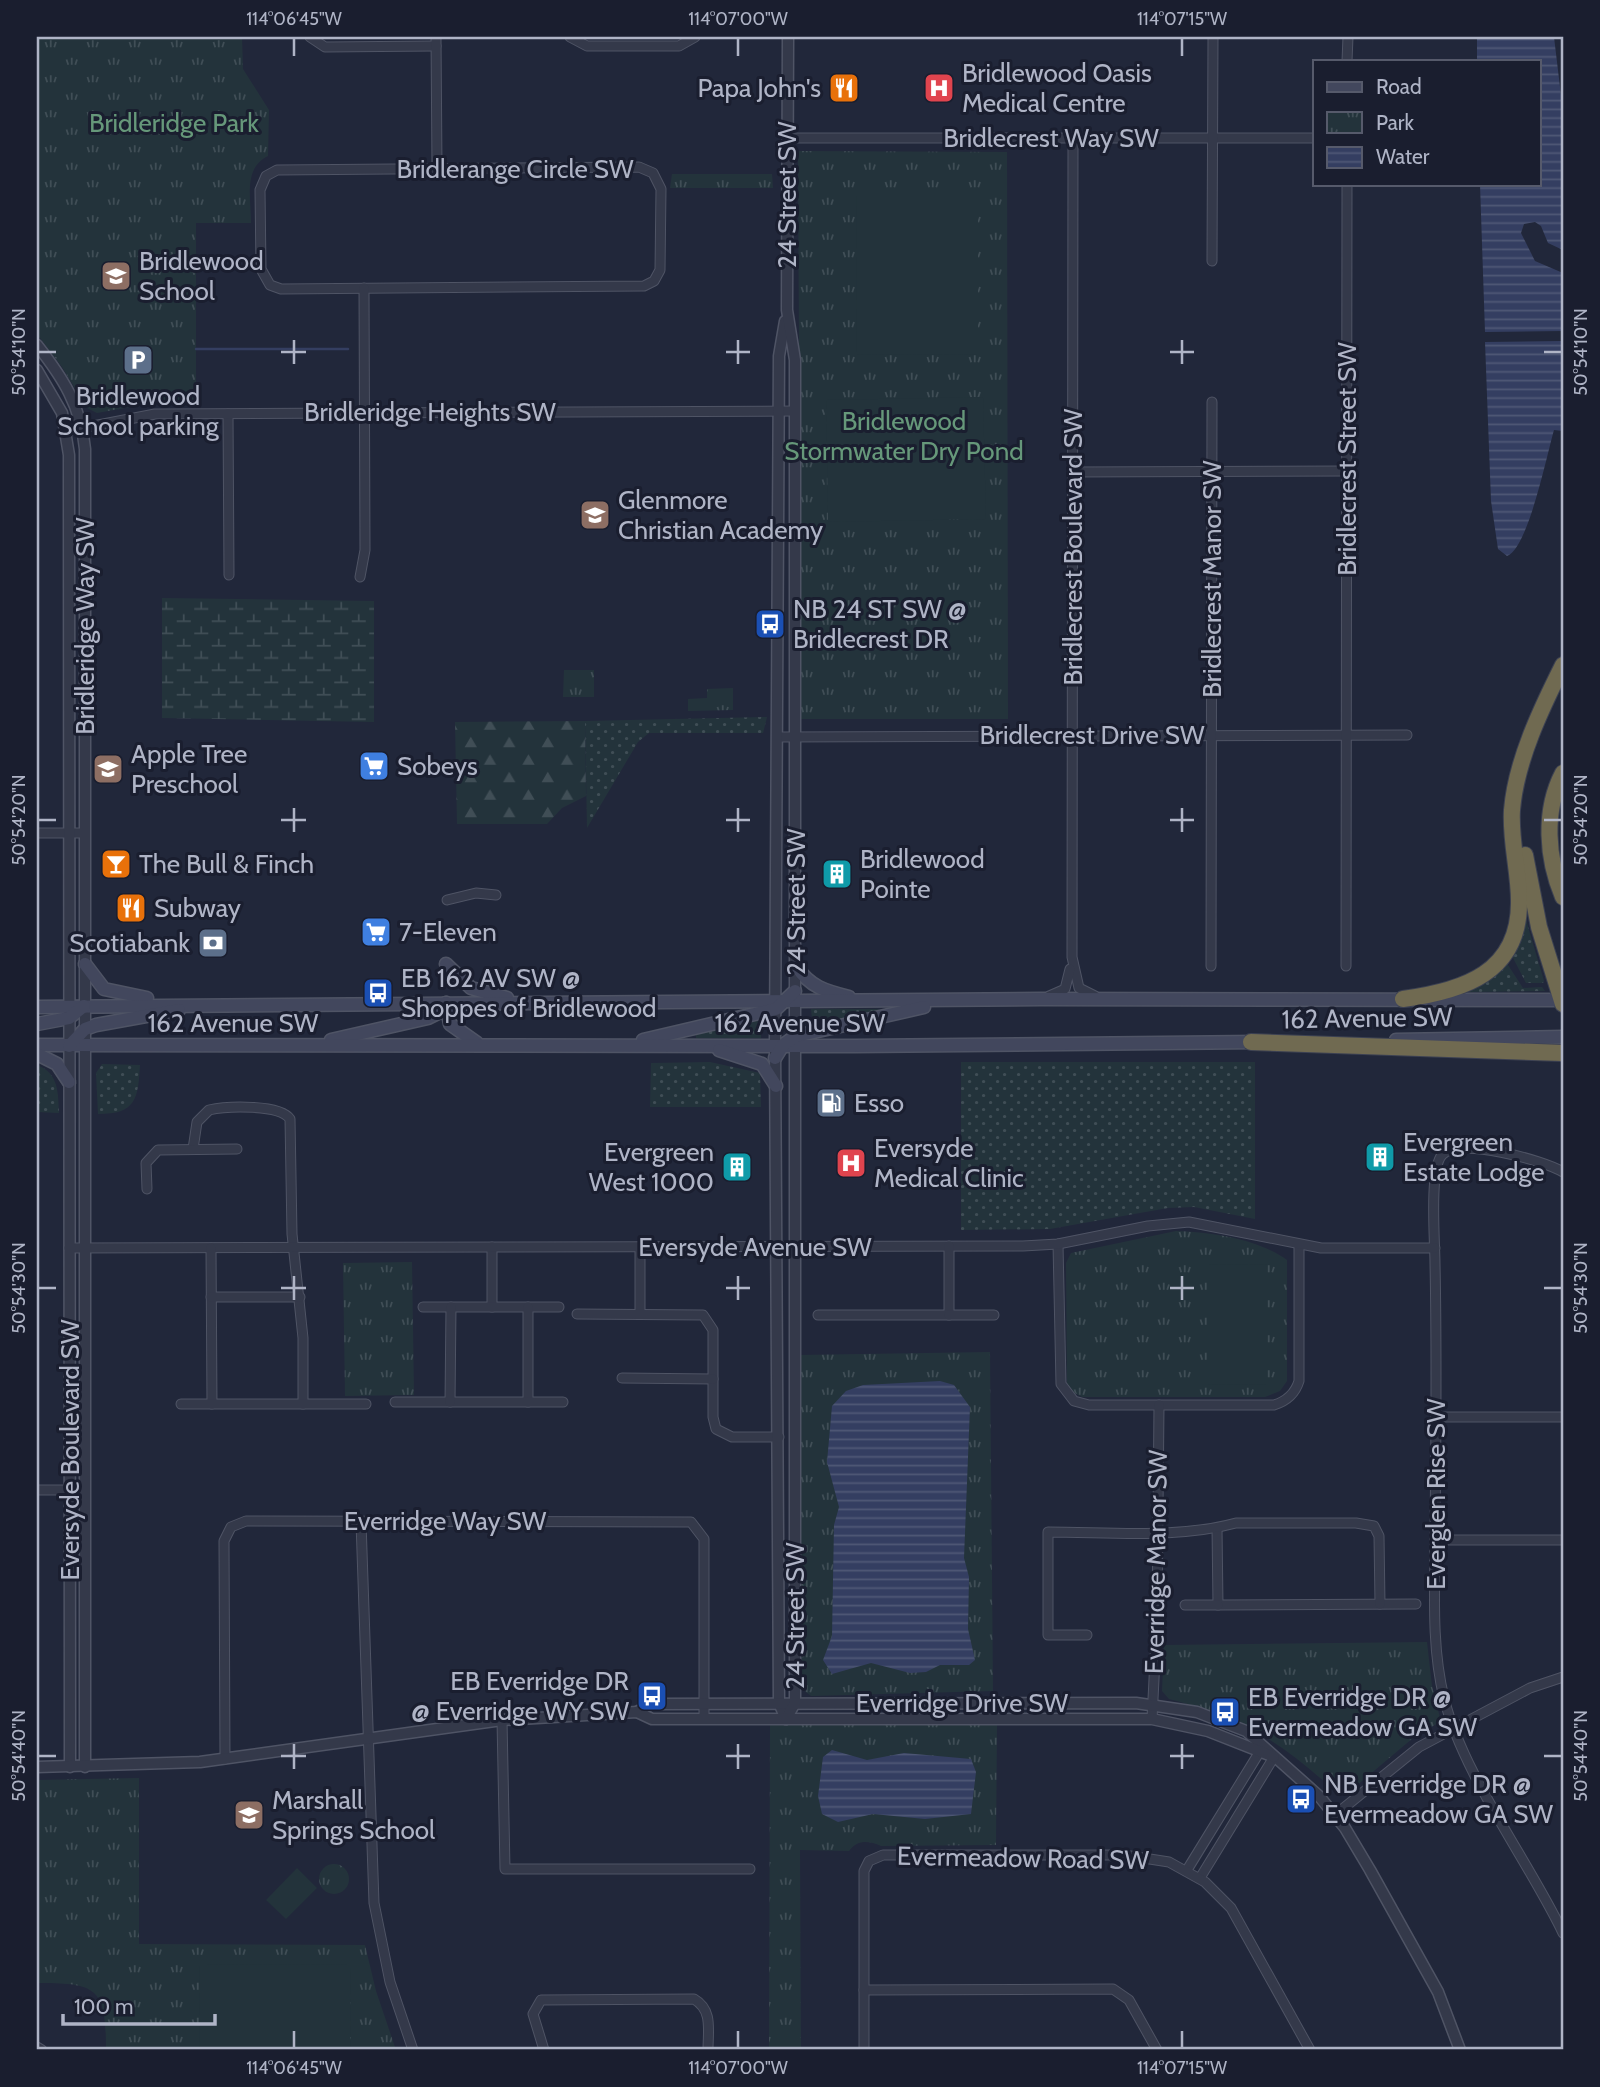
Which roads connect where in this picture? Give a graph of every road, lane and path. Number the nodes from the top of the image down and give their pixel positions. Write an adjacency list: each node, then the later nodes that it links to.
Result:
1 (310, 37): 7 (street)
2 (569, 37): 3 (street)
3 (695, 37)
4 (788, 37): 9 (street, 24 Street SW)
5 (1213, 37): 11 (street)
6 (1348, 37): 8 (street)
7 (436, 42): 13 (street)
8 (1348, 60)
9 (787, 138): 10 (street, Bridlecrest Way SW); 17 (street, 24 Street SW)
10 (1073, 138): 11 (street, Bridlecrest Way SW); 29 (street, Bridlecrest Boulevard SW)
11 (1212, 138): 12 (street, Bridlecrest Way SW); 15 (street)
12 (1313, 138)
13 (437, 168): 16 (street, Bridlerange Circle SW); 16 (street, Bridlerange Circle SW)
14 (1347, 186): 28 (street, Bridlecrest Street SW)
15 (1212, 261)
16 (364, 288): 23 (street)
17 (787, 310): 21 (street, 24 Street SW); 22 (street, 24 Street SW)
18 (37, 345): 25 (street, Bridleridge Way SW)
19 (37, 370): 26 (street, Bridleridge Way SW)
20 (1212, 402): 27 (street, Bridlecrest Manor SW)
21 (779, 411): 22 (street, Bridleridge Heights SW); 23 (street, Bridleridge Heights SW); 42 (street, 24 Street SW)
22 (795, 411): 41 (street, 24 Street SW)
23 (364, 412): 24 (street, Bridleridge Heights SW); 33 (street)
24 (228, 414): 25 (street, Bridleridge Heights SW); 32 (street)
25 (82, 428): 26 (street, Bridleridge Heights SW); 31 (street, Bridleridge Way SW)
26 (67, 431): 30 (street, Bridleridge Way SW)
27 (1212, 471): 28 (street); 29 (street); 38 (street, Bridlecrest Manor SW)
28 (1347, 471): 39 (street, Bridlecrest Street SW)
29 (1073, 472): 37 (street, Bridlecrest Boulevard SW)
30 (69, 567): 31 (street); 35 (street, Bridleridge Way SW)
31 (85, 567): 36 (street, Bridleridge Way SW)
32 (229, 575)
33 (360, 577)
34 (1563, 665): 43 (highway)
35 (69, 707): 36 (street); 46 (street, Bridleridge Way SW)
36 (85, 707): 47 (street, Bridleridge Way SW)
37 (1072, 735): 38 (street, Bridlecrest Drive SW); 41 (street, Bridlecrest Drive SW); 51 (street, Bridlecrest Boulevard SW)
38 (1212, 735): 39 (street, Bridlecrest Drive SW); 55 (street, Bridlecrest Manor SW)
39 (1347, 735): 40 (street, Bridlecrest Drive SW); 56 (street, Bridlecrest Street SW)
40 (1407, 735)
41 (794, 736): 42 (street, Bridlecrest Drive SW); 54 (street, 24 Street SW)
42 (778, 737): 68 (street, 24 Street SW)
43 (1532, 739): 60 (highway); 63 (highway)
44 (1563, 773): 49 (highway)
45 (37, 833): 46 (street)
46 (69, 833): 47 (street); 71 (street, Bridleridge Way SW)
47 (85, 833): 52 (street, Bridleridge Way SW)
48 (496, 895): 50 (street)
49 (1563, 897)
50 (447, 900)
51 (1072, 957): 58 (street); 59 (street)
52 (85, 964): 67 (main road); 69 (street, Bridleridge Way SW)
53 (446, 964): 66 (main road)
54 (796, 966): 57 (street, 24 Street SW); 61 (main road)
55 (1211, 966)
56 (1346, 966)
57 (795, 996): 61 (main road, 162 Avenue SW); 68 (main road, 162 Avenue SW); 83 (street, 24 Street SW)
58 (1036, 999): 59 (main road, 162 Avenue SW); 62 (main road, 162 Avenue SW)
59 (1109, 999): 60 (main road, 162 Avenue SW)
60 (1403, 999): 63 (main road, 162 Avenue SW)
61 (866, 1001): 62 (main road, 162 Avenue SW)
62 (955, 1001): 83 (main road)
63 (1562, 1001)
64 (214, 1003): 65 (main road, 162 Avenue SW); 67 (main road, 162 Avenue SW); 73 (main road)
65 (446, 1003): 66 (main road, 162 Avenue SW); 77 (main road); 82 (main road)
66 (525, 1003): 68 (main road, 162 Avenue SW)
67 (186, 1004): 69 (main road, 162 Avenue SW)
68 (778, 1004): 78 (main road); 83 (street, 24 Street SW)
69 (85, 1006): 71 (main road); 73 (street, Bridleridge Way SW)
70 (37, 1007): 71 (main road)
71 (69, 1012): 72 (main road); 80 (street, Eversyde Boulevard SW)
72 (37, 1024)
73 (85, 1029): 80 (main road); 81 (street, Bridleridge Way SW)
74 (1563, 1037): 75 (main road, 162 Avenue SW)
75 (1251, 1042): 83 (main road, 162 Avenue SW); 84 (highway)
76 (37, 1045): 80 (main road, 162 Avenue SW)
77 (483, 1045): 78 (main road, 162 Avenue SW); 82 (main road, 162 Avenue SW)
78 (615, 1045): 79 (main road, 162 Avenue SW)
79 (698, 1045): 83 (main road, 162 Avenue SW); 87 (main road)
80 (69, 1046): 81 (main road, 162 Avenue SW); 86 (street, Eversyde Boulevard SW)
81 (85, 1046): 82 (main road, 162 Avenue SW); 101 (street, Eversyde Boulevard SW)
82 (307, 1046)
83 (785, 1046): 87 (street, 24 Street SW); 99 (street, 24 Street SW)
84 (1563, 1053)
85 (37, 1054): 86 (main road)
86 (69, 1082): 100 (street, Eversyde Boulevard SW)
87 (776, 1086): 98 (street, 24 Street SW)
88 (193, 1149): 89 (street); 91 (street); 95 (street)
89 (237, 1149)
90 (1563, 1172): 103 (street, Everglen Rise SW)
91 (147, 1189)
92 (1058, 1244): 93 (street, Eversyde Avenue SW); 94 (street, Eversyde Avenue SW); 126 (street)
93 (1298, 1245): 103 (street, Eversyde Avenue SW); 126 (street)
94 (949, 1246): 99 (street, Eversyde Avenue SW); 114 (street)
95 (294, 1247): 96 (street, Eversyde Avenue SW); 102 (street, Eversyde Avenue SW); 105 (street)
96 (492, 1247): 97 (street, Eversyde Avenue SW); 108 (street)
97 (640, 1247): 98 (street, Eversyde Avenue SW); 112 (street)
98 (778, 1247): 99 (street, Eversyde Avenue SW); 129 (street, 24 Street SW)
99 (796, 1247): 145 (street, 24 Street SW)
100 (69, 1248): 101 (street, Eversyde Avenue SW); 131 (street, Eversyde Boulevard SW)
101 (85, 1248): 102 (street, Eversyde Avenue SW); 132 (street, Eversyde Boulevard SW)
102 (211, 1248): 104 (street)
103 (1435, 1248): 127 (street, Everglen Rise SW)
104 (211, 1297): 105 (street); 123 (street)
105 (300, 1297): 124 (street)
106 (423, 1307): 107 (street)
107 (451, 1307): 108 (street); 119 (street)
108 (492, 1307): 109 (street)
109 (528, 1307): 110 (street); 120 (street)
110 (559, 1307)
111 (577, 1314): 112 (street)
112 (640, 1314): 117 (street)
113 (818, 1315): 114 (street)
114 (949, 1315): 115 (street)
115 (994, 1315)
116 (622, 1378): 117 (street)
117 (713, 1379): 129 (street)
118 (395, 1402): 119 (street)
119 (450, 1402): 120 (street)
120 (528, 1402): 121 (street)
121 (563, 1402)
122 (181, 1404): 123 (street)
123 (212, 1404): 124 (street)
124 (303, 1404): 125 (street)
125 (366, 1404)
126 (1159, 1405): 135 (street, Everridge Manor SW)
127 (1436, 1417): 128 (street); 136 (street, Everglen Rise SW)
128 (1563, 1417)
129 (779, 1437): 144 (street, 24 Street SW)
130 (37, 1490): 131 (street)
131 (70, 1490): 132 (street); 161 (street, Eversyde Boulevard SW)
132 (85, 1490): 162 (street, Eversyde Boulevard SW)
133 (362, 1522): 147 (street, Everridge Way SW); 156 (street); 159 (street, Everridge Way SW)
134 (1217, 1528): 135 (street); 138 (street); 141 (street)
135 (1156, 1532): 142 (street); 148 (street, Everridge Manor SW)
136 (1435, 1540): 137 (street); 155 (street, Everglen Rise SW)
137 (1563, 1540)
138 (1380, 1604): 139 (street); 141 (street)
139 (1416, 1604)
140 (1185, 1605): 141 (street)
141 (1218, 1605)
142 (1087, 1635)
143 (1563, 1677): 155 (street)
144 (779, 1703): 145 (street, Everridge Drive SW); 147 (street, Everridge Drive SW); 152 (street, 24 Street SW)
145 (795, 1703): 146 (street, Everridge Drive SW); 152 (street, 24 Street SW)
146 (995, 1703): 148 (street, Everridge Drive SW); 150 (street)
147 (704, 1704): 149 (street, Everridge Drive SW); 151 (street, Everridge Way SW)
148 (1153, 1704): 153 (street, Everridge Manor SW); 157 (street, Everridge Drive SW)
149 (637, 1712): 151 (street, Everridge Drive SW); 154 (street, Everridge Drive SW)
150 (995, 1718): 152 (street, Everridge Drive SW); 153 (street, Everridge Drive SW)
151 (704, 1719): 152 (street, Everridge Drive SW)
152 (786, 1719)
153 (1152, 1719): 157 (street, Everridge Drive SW)
154 (502, 1720): 156 (street, Everridge Drive SW); 164 (street)
155 (1454, 1728): 163 (street); 167 (street, Everglen Rise SW)
156 (368, 1739): 159 (street, Everridge Drive SW); 171 (street)
157 (1261, 1750): 158 (street, Everridge Drive SW); 165 (street)
158 (1275, 1757): 163 (street, Everridge Drive SW); 166 (street)
159 (225, 1759): 162 (street, Everridge Drive SW)
160 (37, 1767): 161 (street, Everridge Drive SW)
161 (70, 1767): 162 (street, Everridge Drive SW)
162 (85, 1767)
163 (1335, 1815): 177 (street, Everridge Drive SW)
164 (750, 1869)
165 (1187, 1870): 166 (street, Evermeadow Road SW); 168 (street, Evermeadow Road SW)
166 (1200, 1878): 176 (street, Evermeadow Road SW)
167 (1563, 1933)
168 (864, 1990): 174 (street, Evermeadow Road SW); 175 (street)
169 (37, 2047): 170 (street)
170 (42, 2050)
171 (413, 2050)
172 (544, 2050): 173 (street)
173 (708, 2050)
174 (864, 2050)
175 (1157, 2050)
176 (1310, 2050)
177 (1460, 2050)

